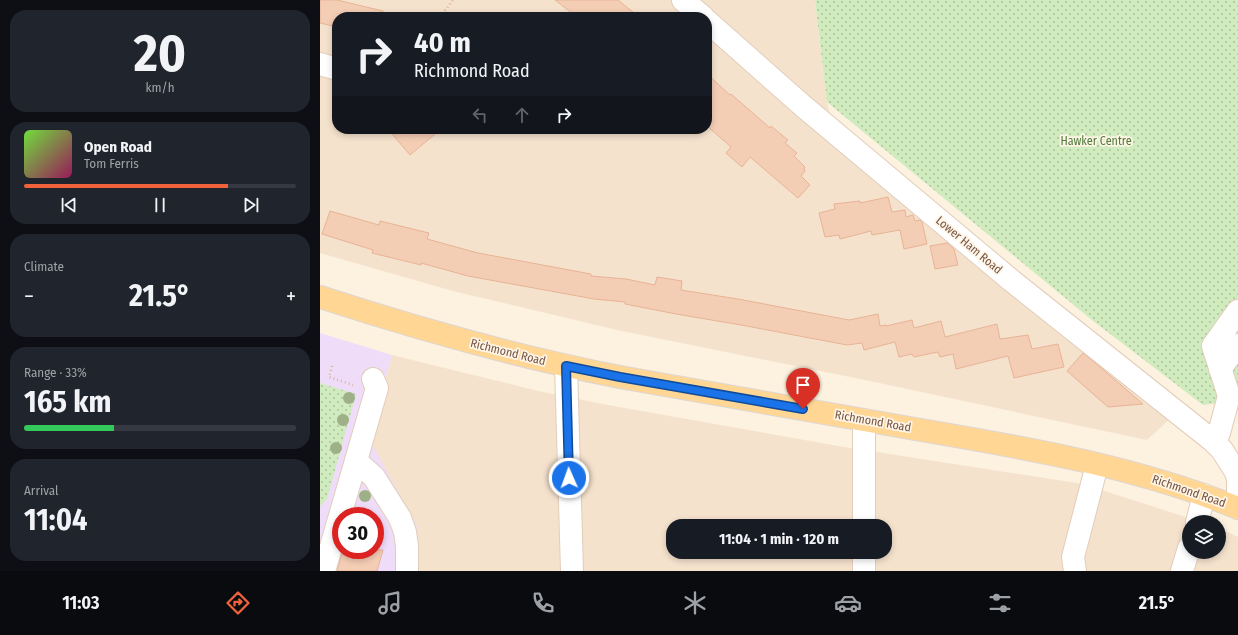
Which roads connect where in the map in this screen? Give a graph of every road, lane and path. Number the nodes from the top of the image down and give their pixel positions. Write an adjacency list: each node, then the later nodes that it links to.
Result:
1 (453, 0): 3 (path)
2 (683, 0): 4 (street)
3 (444, 12)
4 (696, 12)
5 (712, 25): 15 (street, Lower Ham Road)
6 (320, 64): 7 (street)
7 (332, 68)
8 (320, 297): 11 (main road, Richmond Road)
9 (1238, 311): 12 (street)
10 (1238, 345): 12 (street)
11 (566, 366): 14 (main road, Richmond Road); 25 (street)
12 (1220, 370): 15 (street)
13 (373, 379): 16 (street)
14 (864, 420): 17 (main road, Richmond Road); 20 (street)
15 (1213, 441): 18 (street, Lower Ham Road)
16 (356, 461): 23 (street); 24 (street)
17 (1097, 465): 18 (main road, Richmond Road); 27 (street)
18 (1226, 503): 19 (street, Lower Ham Road)
19 (1208, 515)
20 (864, 519)
21 (864, 559): 26 (street)
22 (1186, 559): 28 (street)
23 (324, 571)
24 (407, 571)
25 (572, 571)
26 (864, 571)
27 (1075, 571)
28 (1182, 571)

